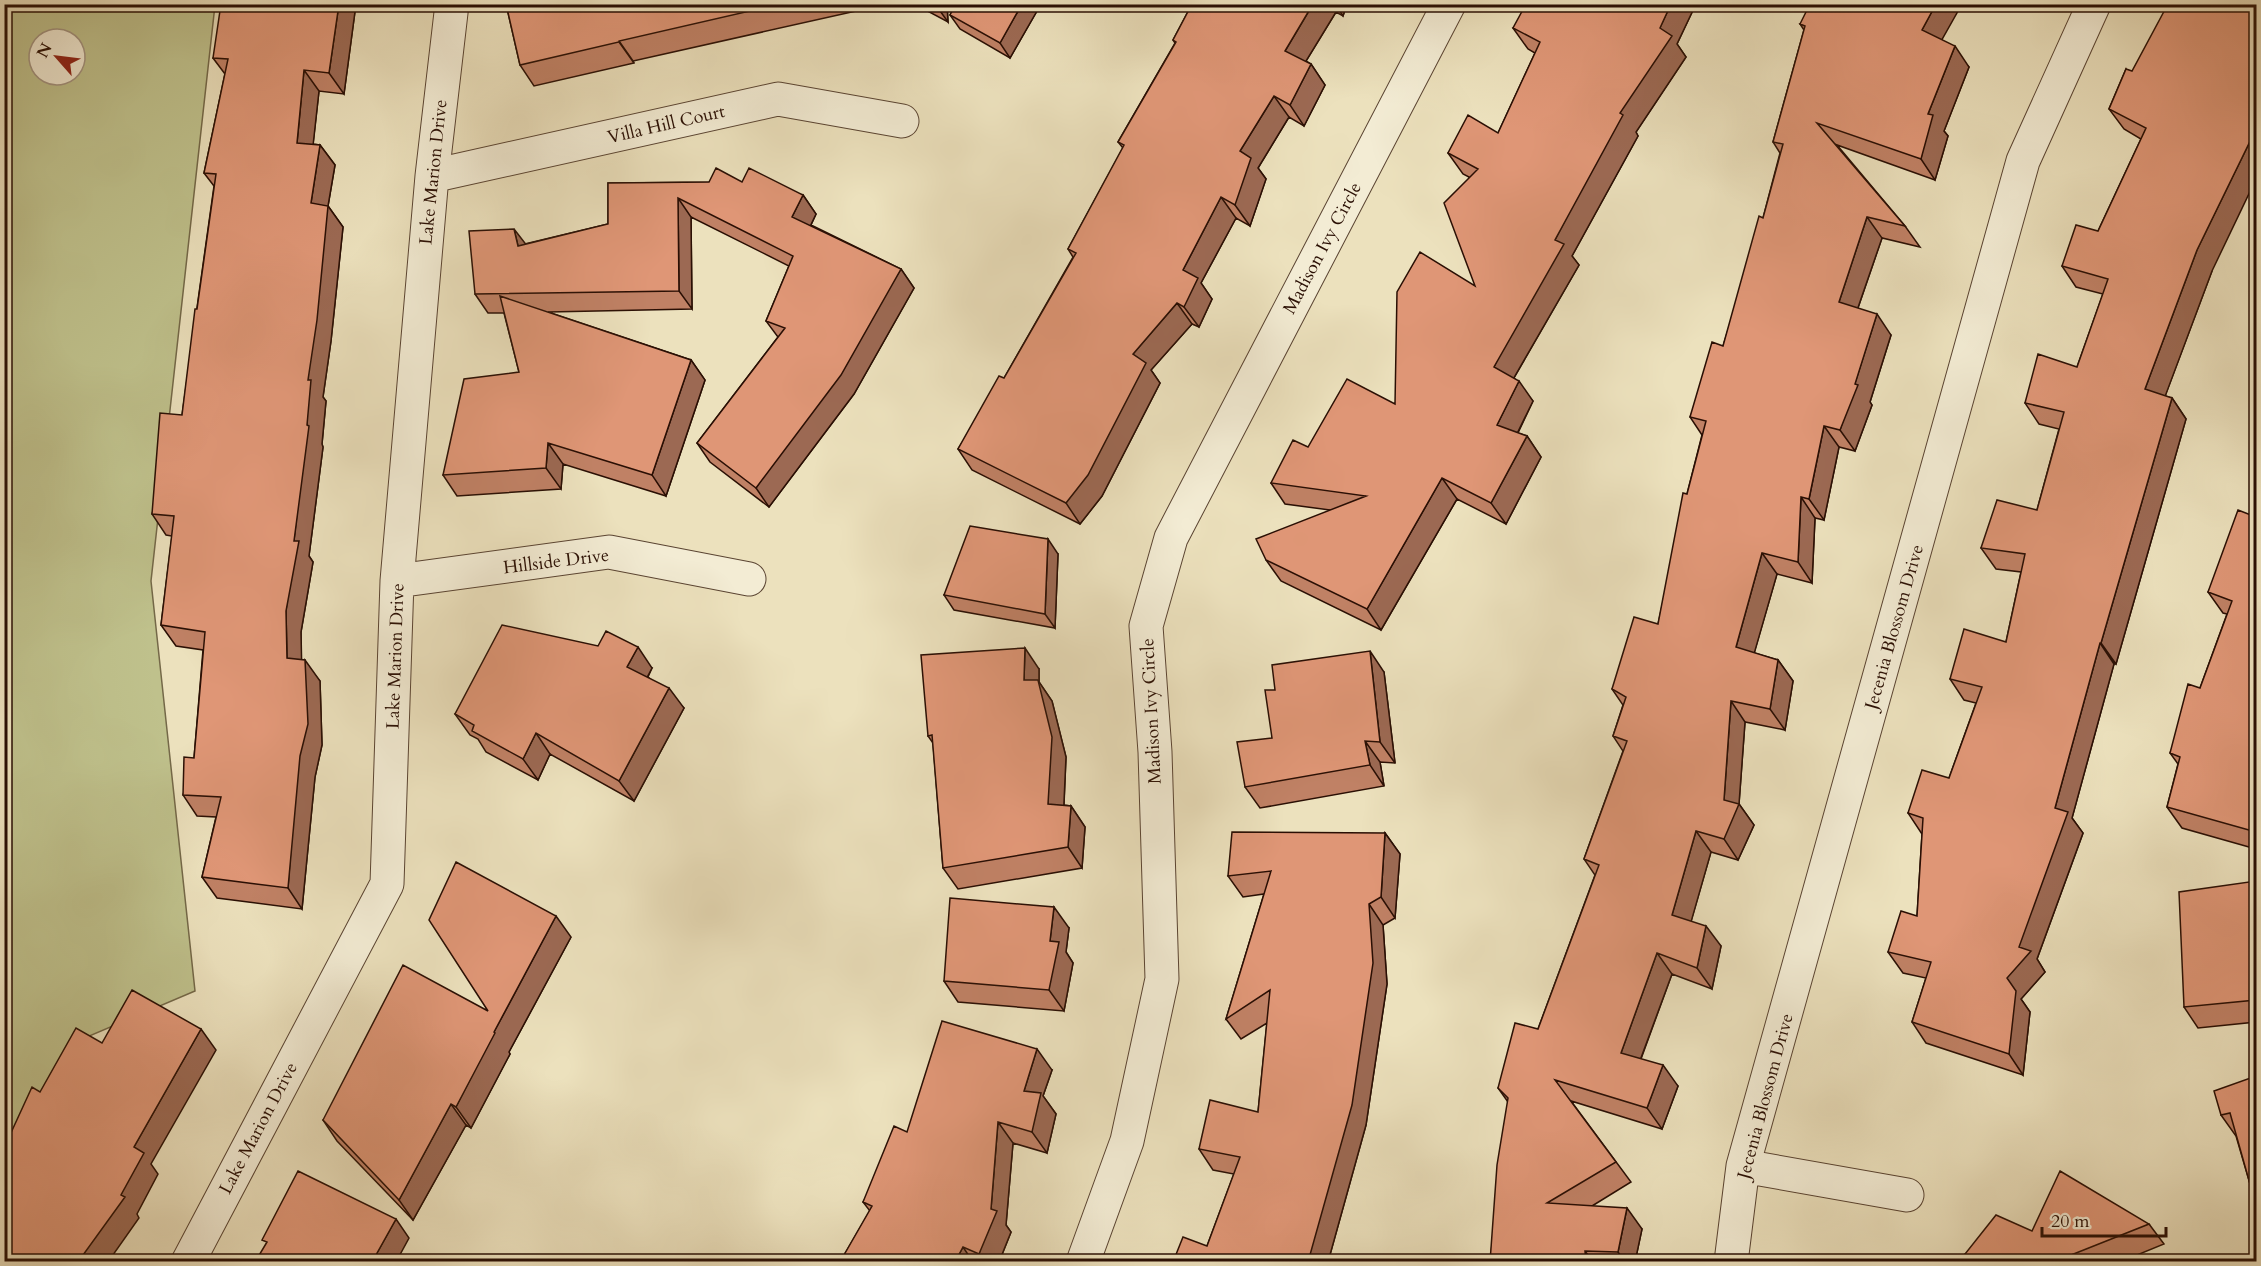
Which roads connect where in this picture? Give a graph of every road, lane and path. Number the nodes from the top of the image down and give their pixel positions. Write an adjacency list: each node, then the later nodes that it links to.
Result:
1 (452, 4): 5 (street, Lake Marion Drive)
2 (1449, 4): 11 (street, Madison Ivy Circle)
3 (2094, 4): 8 (street, Jecenia Blossom Drive)
4 (902, 121): 5 (street, Villa Hill Court)
5 (432, 176): 7 (street, Lake Marion Drive)
6 (749, 579): 7 (street, Hillside Drive)
7 (397, 581): 10 (street, Lake Marion Drive)
8 (1743, 1166): 9 (street); 12 (street, Jecenia Blossom Drive)
9 (1907, 1195)
10 (189, 1262)
11 (1083, 1262)
12 (1731, 1262)

